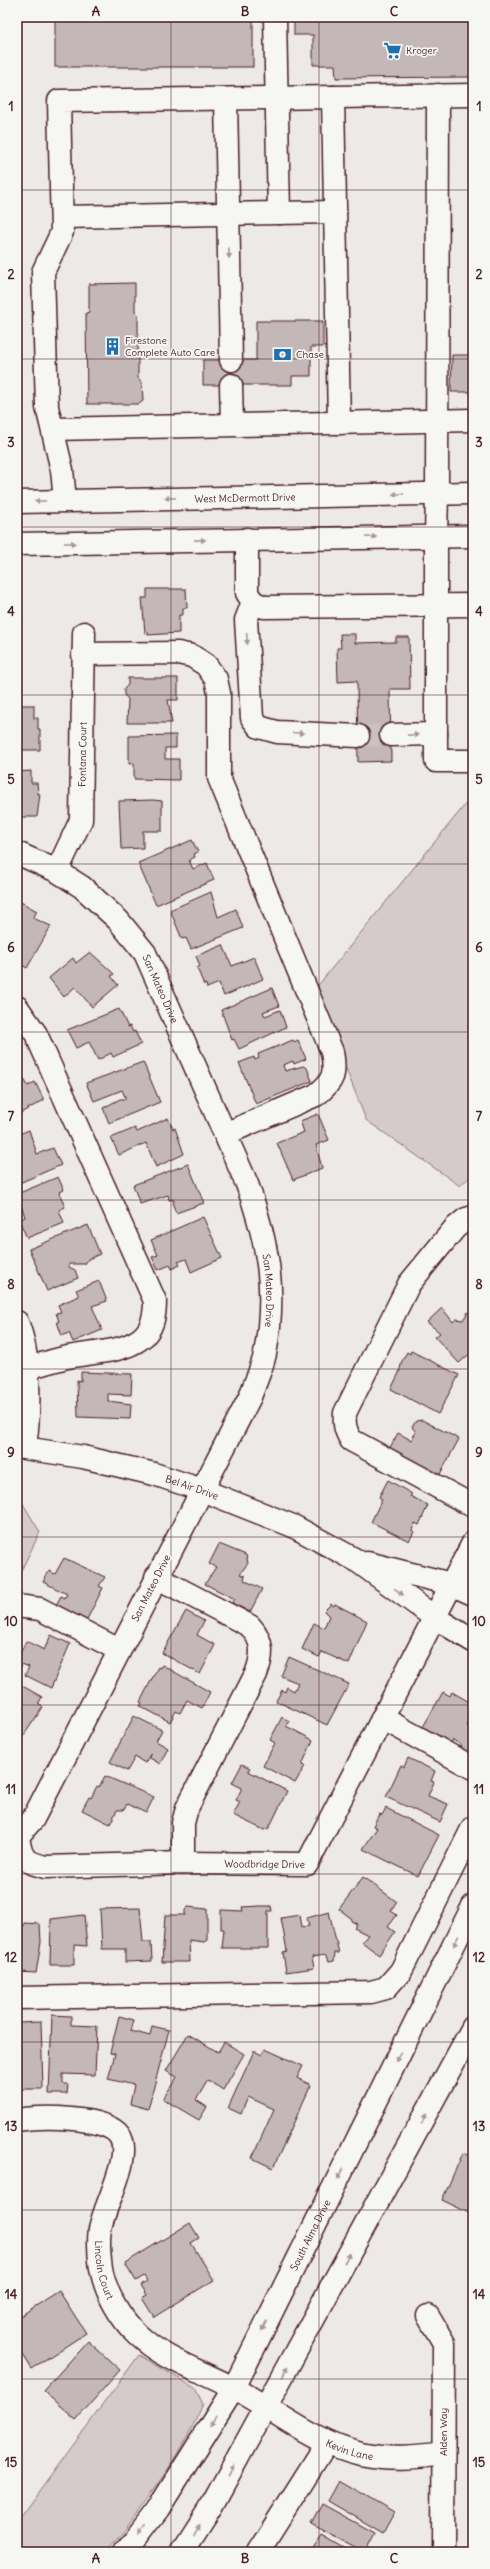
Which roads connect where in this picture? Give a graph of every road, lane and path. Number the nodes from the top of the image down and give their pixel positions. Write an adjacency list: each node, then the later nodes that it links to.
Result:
1 (275, 17): 5 (street)
2 (438, 95): 3 (street); 4 (street); 14 (street)
3 (473, 95)
4 (333, 97): 5 (street); 7 (street)
5 (277, 98): 6 (street); 8 (street)
6 (226, 99): 9 (street); 10 (street)
7 (335, 212): 8 (street); 15 (street)
8 (279, 213): 9 (street)
9 (228, 214): 10 (street); 11 (street, one-way to 11)
10 (62, 217): 17 (street)
11 (230, 360)
12 (231, 385): 16 (street)
13 (473, 420): 14 (street)
14 (437, 421): 15 (street); 19 (street)
15 (339, 422): 16 (street)
16 (232, 424): 17 (street)
17 (53, 429): 20 (street)
18 (473, 493): 19 (street, West McDermott Drive)
19 (436, 494): 20 (street, West McDermott Drive, one-way to 20); 22 (street)
20 (65, 500): 21 (street, West McDermott Drive, one-way to 21)
21 (17, 502)
22 (436, 536): 23 (street); 24 (street, one-way to 22); 27 (street)
23 (473, 536)
24 (247, 539): 25 (street, one-way to 24); 26 (street)
25 (17, 544)
26 (253, 602): 27 (street); 31 (street, one-way to 31)
27 (436, 605): 28 (street); 29 (street)
28 (473, 605)
29 (436, 734): 30 (street, one-way to 29); 32 (street)
30 (391, 735)
31 (358, 736)
32 (473, 761)
33 (17, 853): 34 (street, San Mateo Drive)
34 (57, 871): 36 (street, San Mateo Drive); 36 (street, Fontana Court)
35 (17, 1007): 39 (street)
36 (225, 1134): 41 (street, San Mateo Drive)
37 (473, 1217): 42 (street)
38 (17, 1322): 39 (street)
39 (26, 1368): 40 (street)
40 (21, 1447): 41 (street, Bel Air Drive)
41 (202, 1490): 44 (street, Bel Air Drive); 45 (street, San Mateo Drive)
42 (473, 1506)
43 (473, 1542): 46 (street, Woodbridge Drive)
44 (356, 1560): 46 (street, Bel Air Drive); 49 (street, Bel Air Drive, one-way to 49)
45 (156, 1577): 51 (street, San Mateo Drive); 56 (street)
46 (451, 1584): 47 (street, Bel Air Drive); 49 (street, Woodbridge Drive)
47 (473, 1594)
48 (17, 1606): 51 (street)
49 (434, 1616): 50 (street, Bel Air Drive); 52 (street, Woodbridge Drive)
50 (473, 1641)
51 (119, 1650): 55 (street, San Mateo Drive)
52 (382, 1718): 53 (street); 56 (street, Woodbridge Drive)
53 (473, 1768)
54 (473, 1827): 58 (street)
55 (20, 1854): 56 (street, Woodbridge Drive)
56 (183, 1863)
57 (473, 1906): 62 (street, South Alma Drive, one-way to 62)
58 (17, 1998)
59 (473, 2027): 63 (street, one-way to 59)
60 (17, 2120): 62 (street, Lincoln Court)
61 (428, 2316): 65 (street, Alden Way)
62 (234, 2388): 63 (street, Lincoln Court); 66 (street, South Alma Drive, one-way to 66)
63 (266, 2406): 64 (street, Kevin Lane); 67 (street, one-way to 63)
64 (326, 2443): 65 (street, Kevin Lane); 68 (street)
65 (443, 2454): 69 (street, Alden Way)
66 (125, 2552)
67 (182, 2552)
68 (258, 2552)
69 (443, 2552)

